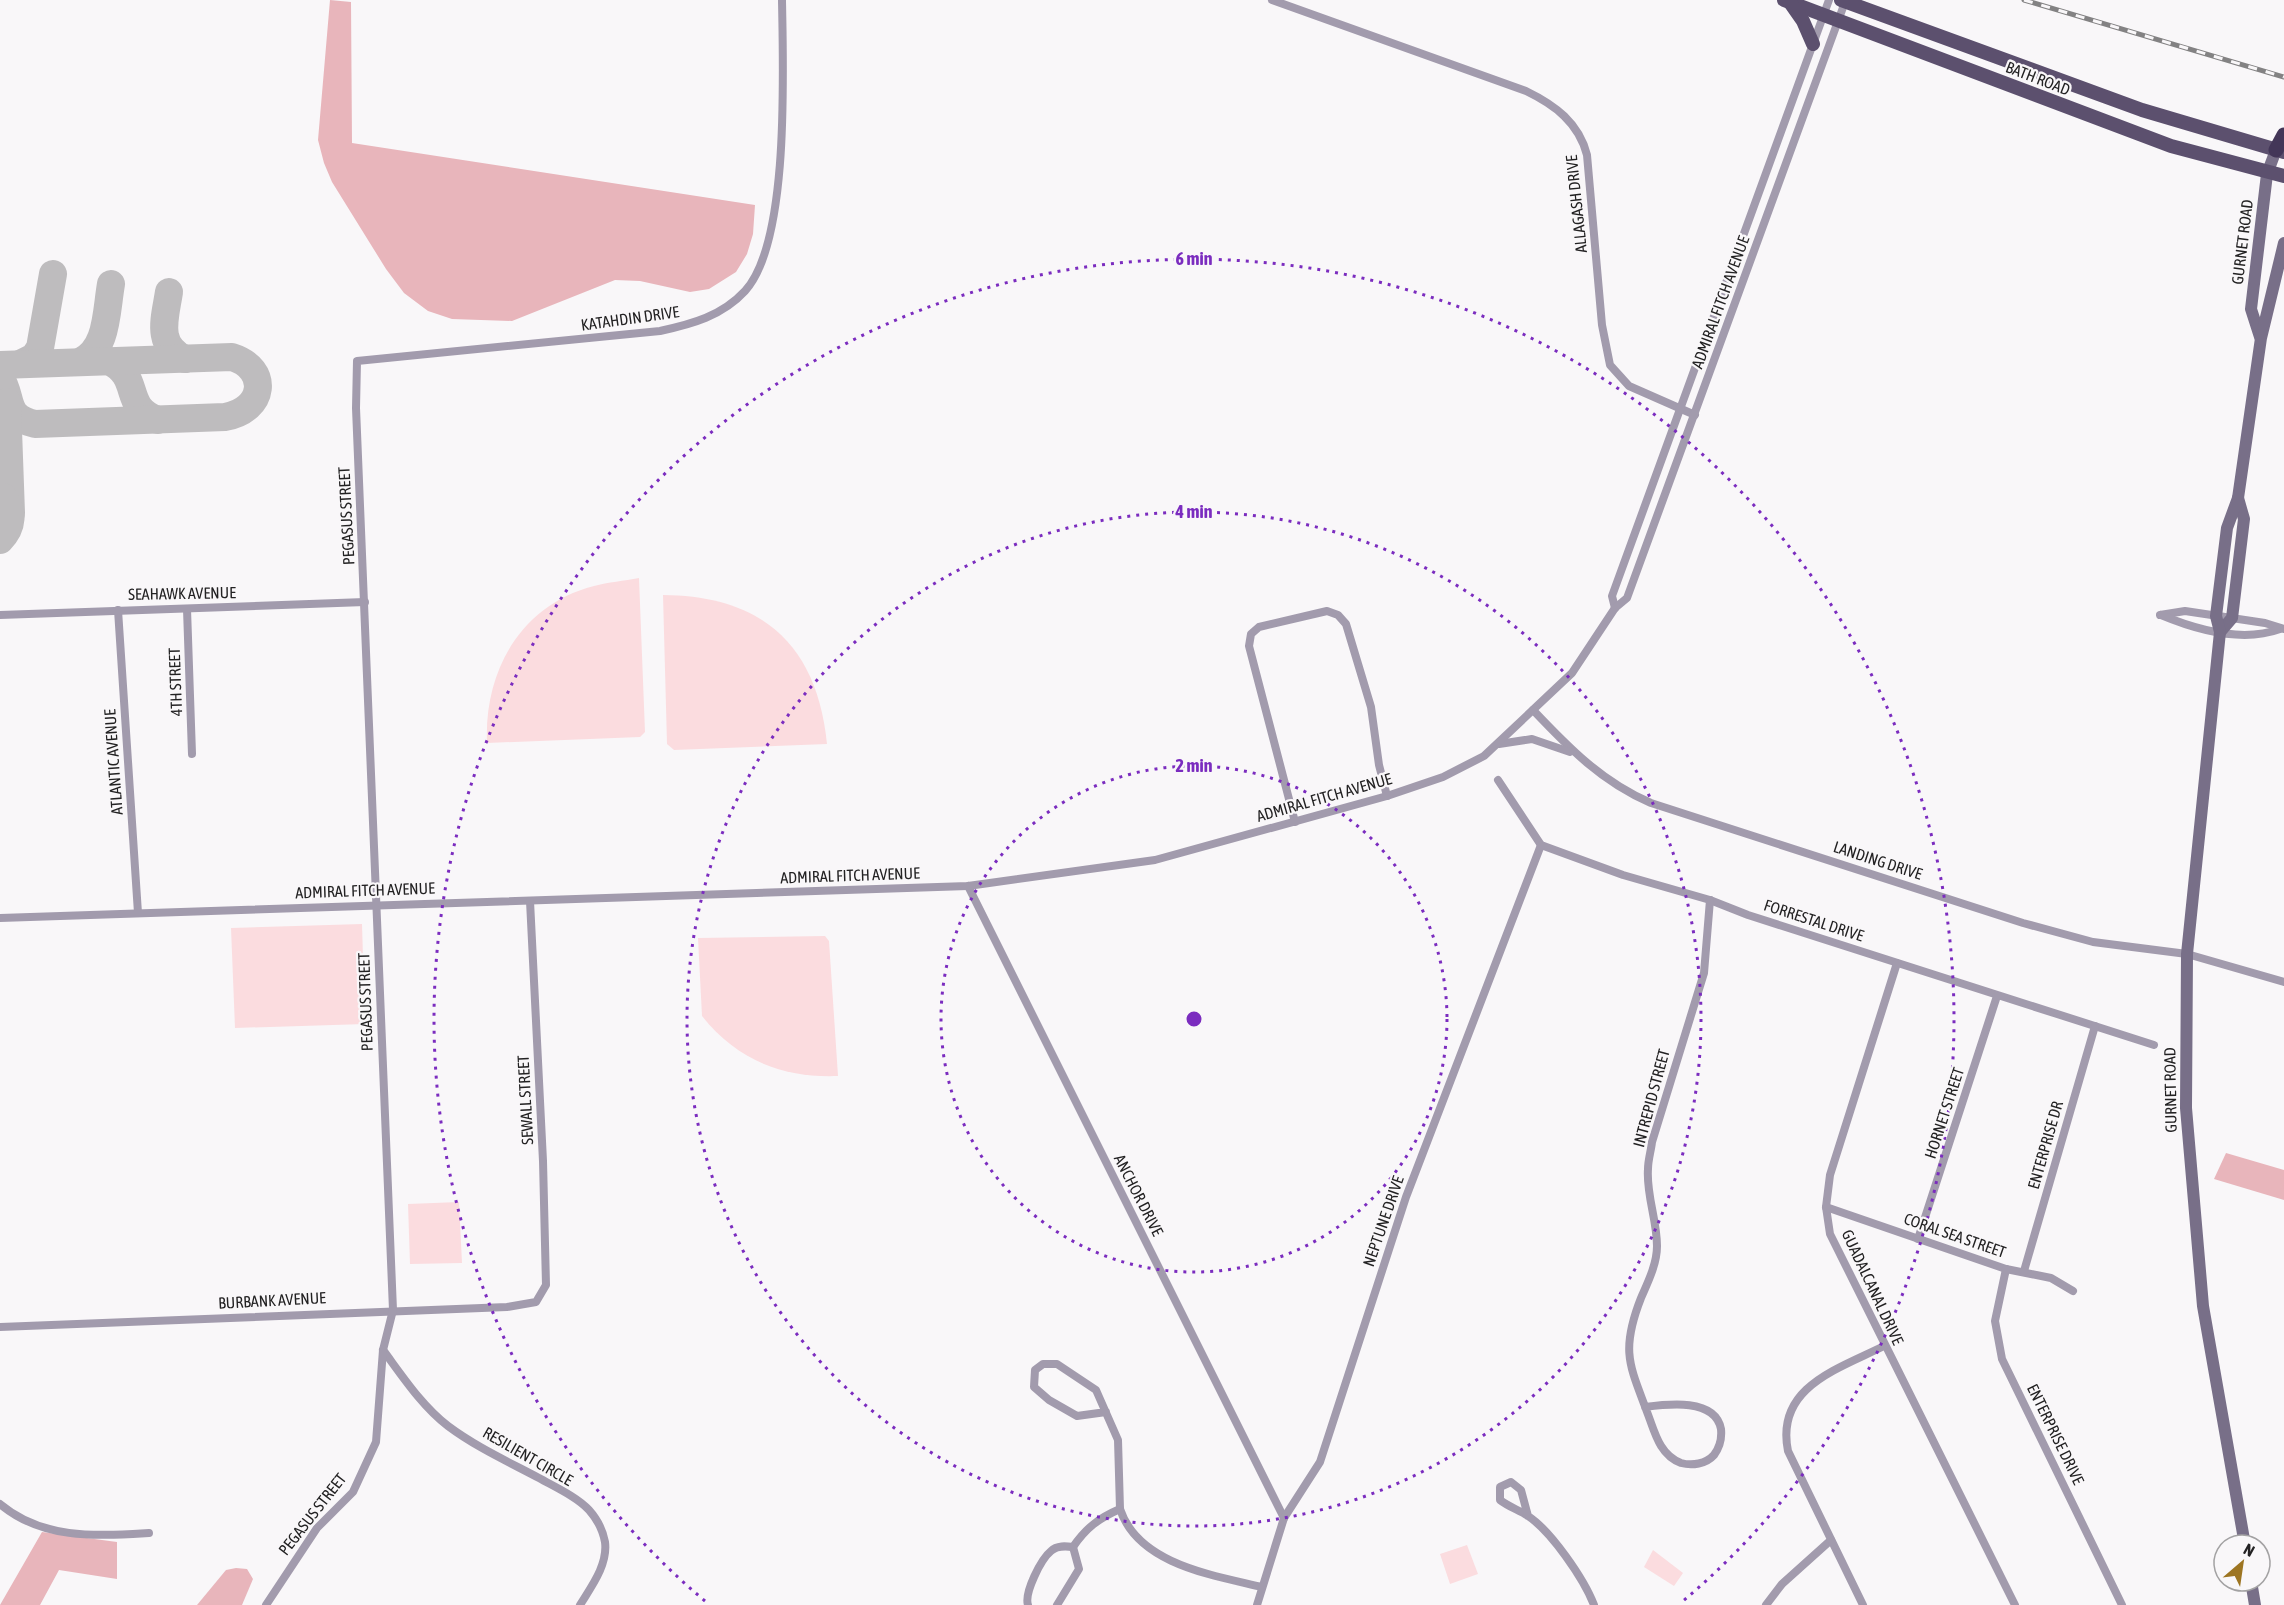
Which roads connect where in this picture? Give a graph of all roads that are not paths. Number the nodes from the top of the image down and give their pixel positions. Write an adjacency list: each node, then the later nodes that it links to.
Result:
1 (782, 0): 15 (street, KATAHDIN DRIVE)
2 (1272, 0): 16 (street, ALLAGASH DRIVE)
3 (1829, 0): 6 (street, ADMIRAL FITCH AVENUE)
4 (1786, 1): 6 (main road, BATH ROAD); 8 (main road)
5 (1843, 1): 7 (street, ADMIRAL FITCH AVENUE); 10 (main road, BATH ROAD)
6 (1824, 14): 7 (main road, BATH ROAD); 8 (street, ADMIRAL FITCH AVENUE)
7 (1839, 20): 11 (main road, BATH ROAD); 17 (street, ADMIRAL FITCH AVENUE)
8 (1813, 44): 16 (street, ADMIRAL FITCH AVENUE)
9 (2284, 135): 10 (highway)
10 (2280, 151): 11 (main road, GURNET ROAD)
11 (2267, 174): 12 (main road, BATH ROAD); 14 (main road, GURNET ROAD)
12 (2284, 176)
13 (2284, 243): 14 (main road, GURNET ROAD)
14 (2260, 338): 18 (main road, GURNET ROAD)
15 (357, 361): 19 (street, PEGASUS STREET)
16 (1680, 408): 17 (street, ALLAGASH DRIVE); 20 (street, ADMIRAL FITCH AVENUE)
17 (1695, 415): 20 (street, ADMIRAL FITCH AVENUE)
18 (2238, 498): 24 (main road, GURNET ROAD); 25 (main road, GURNET ROAD)
19 (365, 602): 21 (street, SEAHAWK AVENUE); 39 (street, PEGASUS STREET)
20 (1615, 608): 28 (street, ADMIRAL FITCH AVENUE)
21 (187, 609): 22 (street, SEAHAWK AVENUE); 30 (street, 4TH STREET)
22 (118, 610): 23 (street, SEAHAWK AVENUE); 40 (street, ATLANTIC AVENUE)
23 (0, 615)
24 (2216, 616): 25 (street); 27 (main road, GURNET ROAD); 27 (street)
25 (2232, 618): 26 (street); 27 (main road)
26 (2282, 629): 27 (street)
27 (2220, 632): 42 (main road, GURNET ROAD)
28 (1533, 710): 29 (street, ADMIRAL FITCH AVENUE); 31 (street, LANDING DRIVE)
29 (1496, 745): 31 (street, LANDING DRIVE); 33 (street, ADMIRAL FITCH AVENUE)
30 (192, 754)
31 (1576, 754): 42 (street, LANDING DRIVE)
32 (1498, 780): 35 (street)
33 (1387, 796): 34 (street, ADMIRAL FITCH AVENUE); 34 (street)
34 (1295, 822): 36 (street, ADMIRAL FITCH AVENUE)
35 (1541, 845): 37 (street, FORRESTAL DRIVE); 63 (street, NEPTUNE DRIVE)
36 (968, 886): 38 (street, ADMIRAL FITCH AVENUE); 63 (street, ANCHOR DRIVE)
37 (1710, 900): 43 (street, FORRESTAL DRIVE); 58 (street, INTREPID STREET)
38 (530, 901): 39 (street, ADMIRAL FITCH AVENUE); 53 (street, SEWALL STREET)
39 (375, 904): 40 (street, ADMIRAL FITCH AVENUE); 54 (street, PEGASUS STREET)
40 (138, 913): 41 (street, ADMIRAL FITCH AVENUE)
41 (0, 918)
42 (2187, 954): 44 (street, LANDING DRIVE); 65 (main road, GURNET ROAD)
43 (1897, 963): 45 (street, FORRESTAL DRIVE); 48 (street, GUADALCANAL DRIVE)
44 (2284, 982)
45 (1998, 996): 46 (street, FORRESTAL DRIVE); 49 (street, HORNET STREET)
46 (2094, 1026): 47 (street, FORRESTAL DRIVE); 51 (street, ENTERPRISE DR)
47 (2154, 1045)
48 (1826, 1207): 49 (street, CORAL SEA STREET); 56 (street, GUADALCANAL DRIVE)
49 (1918, 1239): 50 (street, CORAL SEA STREET)
50 (2006, 1269): 51 (street, CORAL SEA STREET); 78 (street, ENTERPRISE DRIVE)
51 (2024, 1271): 52 (street, CORAL SEA STREET)
52 (2073, 1291)
53 (541, 1296): 54 (street, BURBANK AVENUE)
54 (393, 1310): 55 (street, BURBANK AVENUE); 57 (street, PEGASUS STREET)
55 (0, 1327)
56 (1884, 1346): 66 (street); 77 (street, GUADALCANAL DRIVE)
57 (383, 1350): 69 (street, PEGASUS STREET); 70 (street, RESILIENT CIRCLE)
58 (1645, 1407): 58 (street, INTREPID STREET)
59 (1106, 1412): 59 (street); 61 (street)
60 (0, 1504): 64 (street)
61 (1120, 1509): 67 (street); 68 (street)
62 (1528, 1516): 74 (street)
63 (1284, 1518): 68 (street, NEPTUNE DRIVE)
64 (149, 1533)
65 (2243, 1533)
66 (1831, 1540): 75 (street); 76 (street)
67 (1073, 1547): 71 (street); 72 (street)
68 (1262, 1587): 73 (street, NEPTUNE DRIVE)
69 (266, 1605)
70 (580, 1605)
71 (1028, 1605)
72 (1057, 1605)
73 (1257, 1605)
74 (1594, 1605)
75 (1766, 1605)
76 (1863, 1605)
77 (2015, 1605)
78 (2122, 1605)

